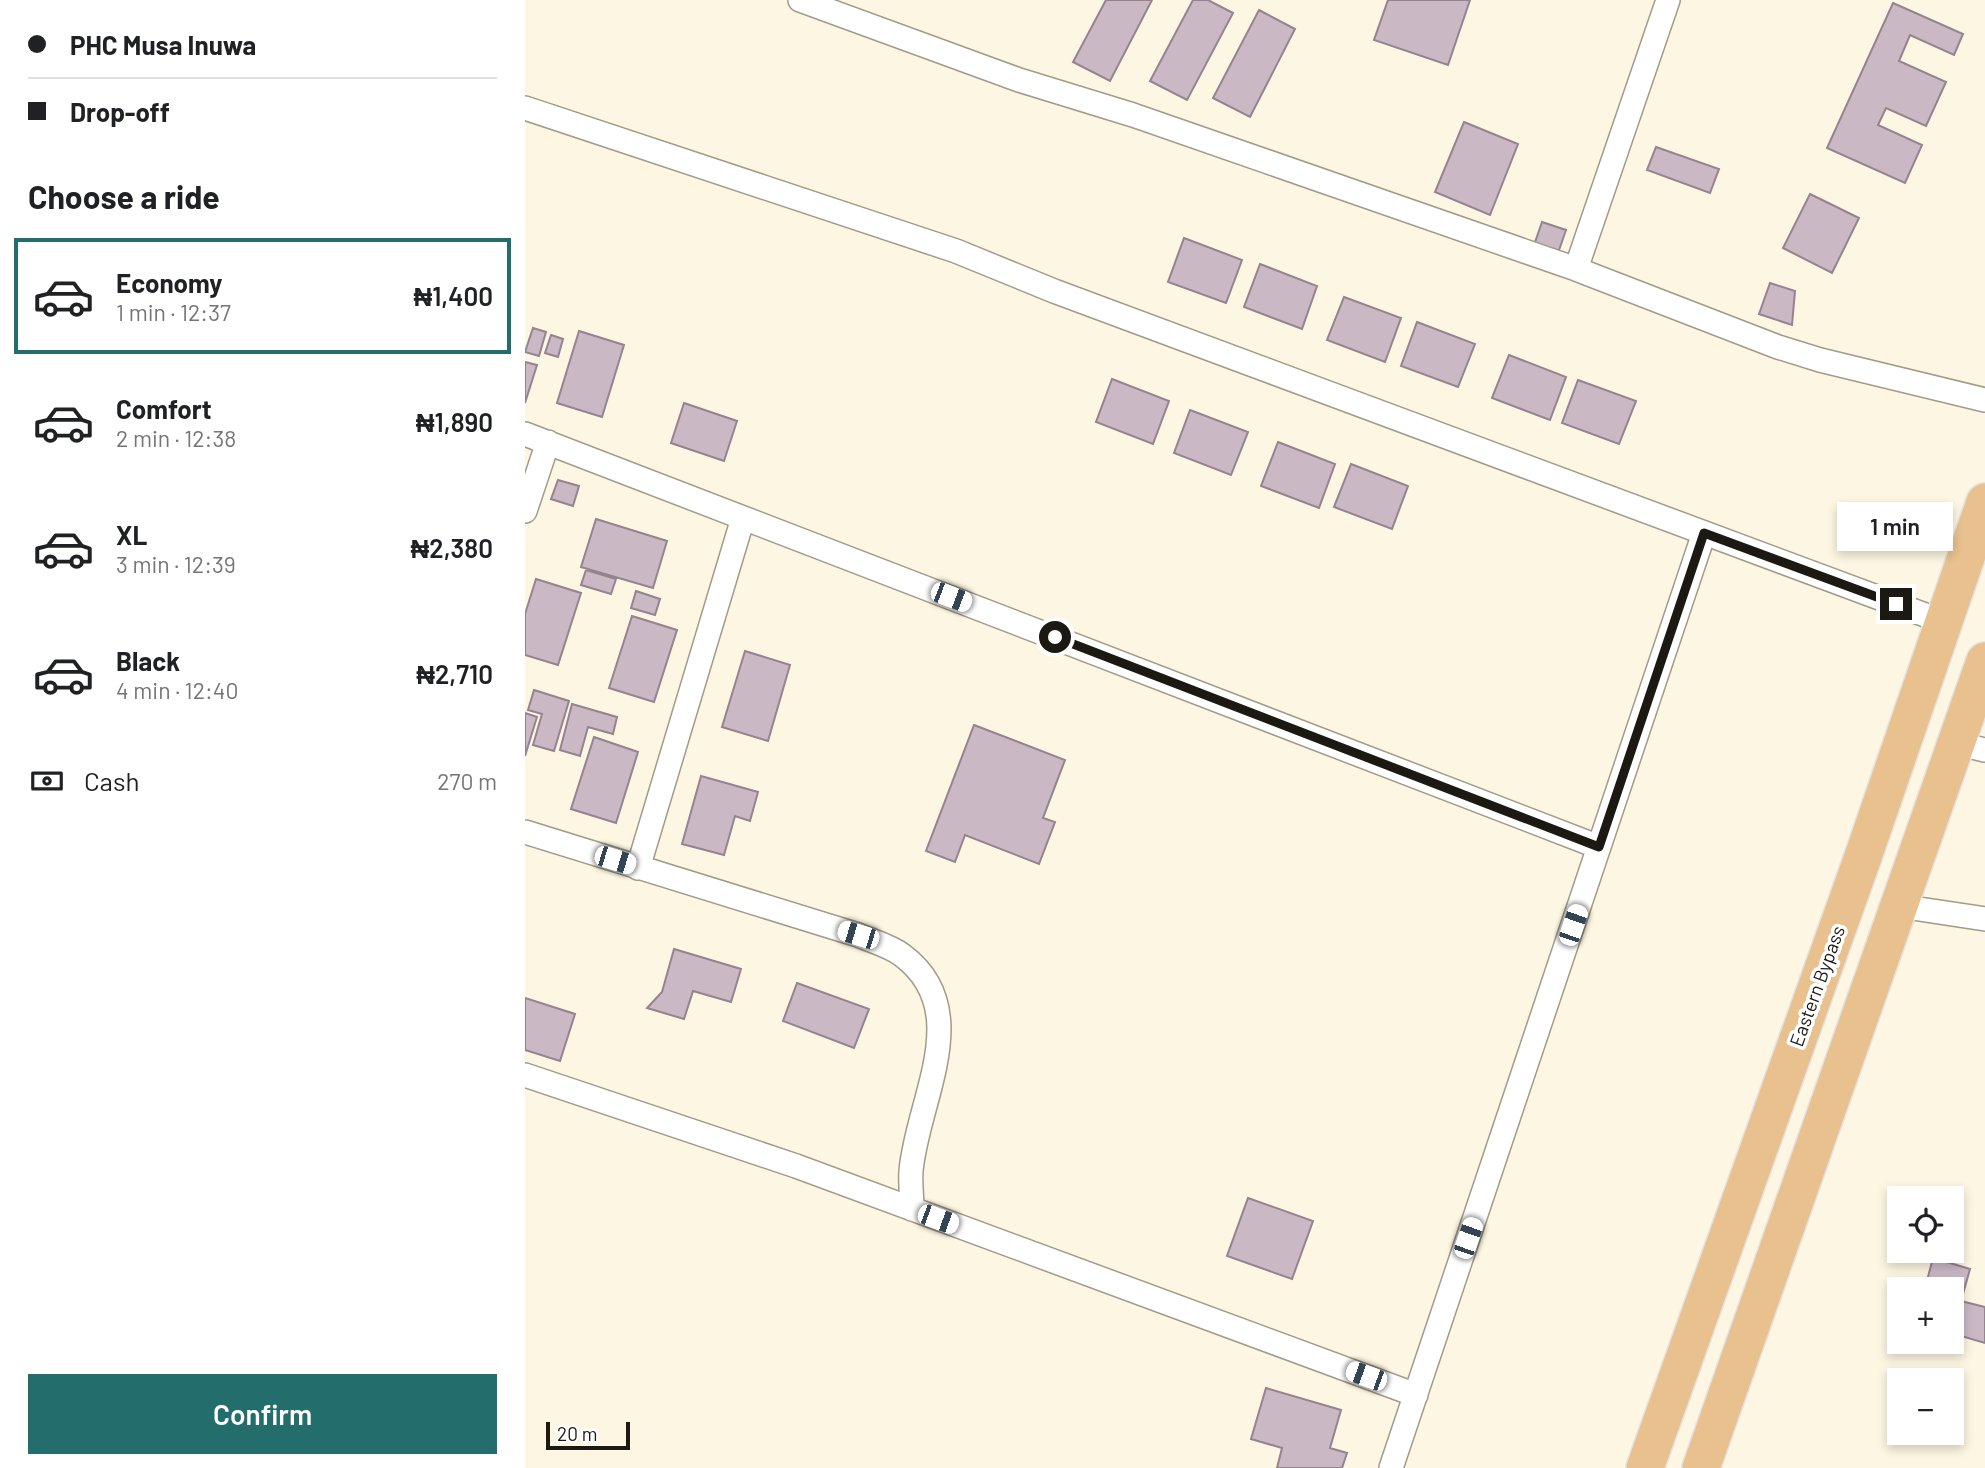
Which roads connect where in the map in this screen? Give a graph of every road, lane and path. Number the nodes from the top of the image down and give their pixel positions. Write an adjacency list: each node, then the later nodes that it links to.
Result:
1 (800, 0): 4 (street)
2 (1668, 0): 4 (street)
3 (525, 108): 11 (street)
4 (1576, 269): 5 (street)
5 (1985, 400)
6 (525, 433): 7 (street)
7 (548, 442): 9 (street); 10 (street)
8 (1985, 502): 12 (main road, Eastern Bypass)
9 (525, 511)
10 (743, 517): 16 (street); 17 (street)
11 (1704, 533): 12 (street); 16 (street)
12 (1944, 622): 24 (main road, Eastern Bypass)
13 (1985, 661): 14 (main road)
14 (1971, 747): 18 (main road)
15 (525, 832): 17 (street)
16 (1599, 847): 22 (street)
17 (638, 867): 21 (street)
18 (1899, 906): 19 (street); 25 (main road)
19 (1985, 919)
20 (525, 1075): 21 (street)
21 (912, 1209): 22 (street)
22 (1416, 1395): 23 (street)
23 (1391, 1468)
24 (1645, 1468)
25 (1701, 1468)

